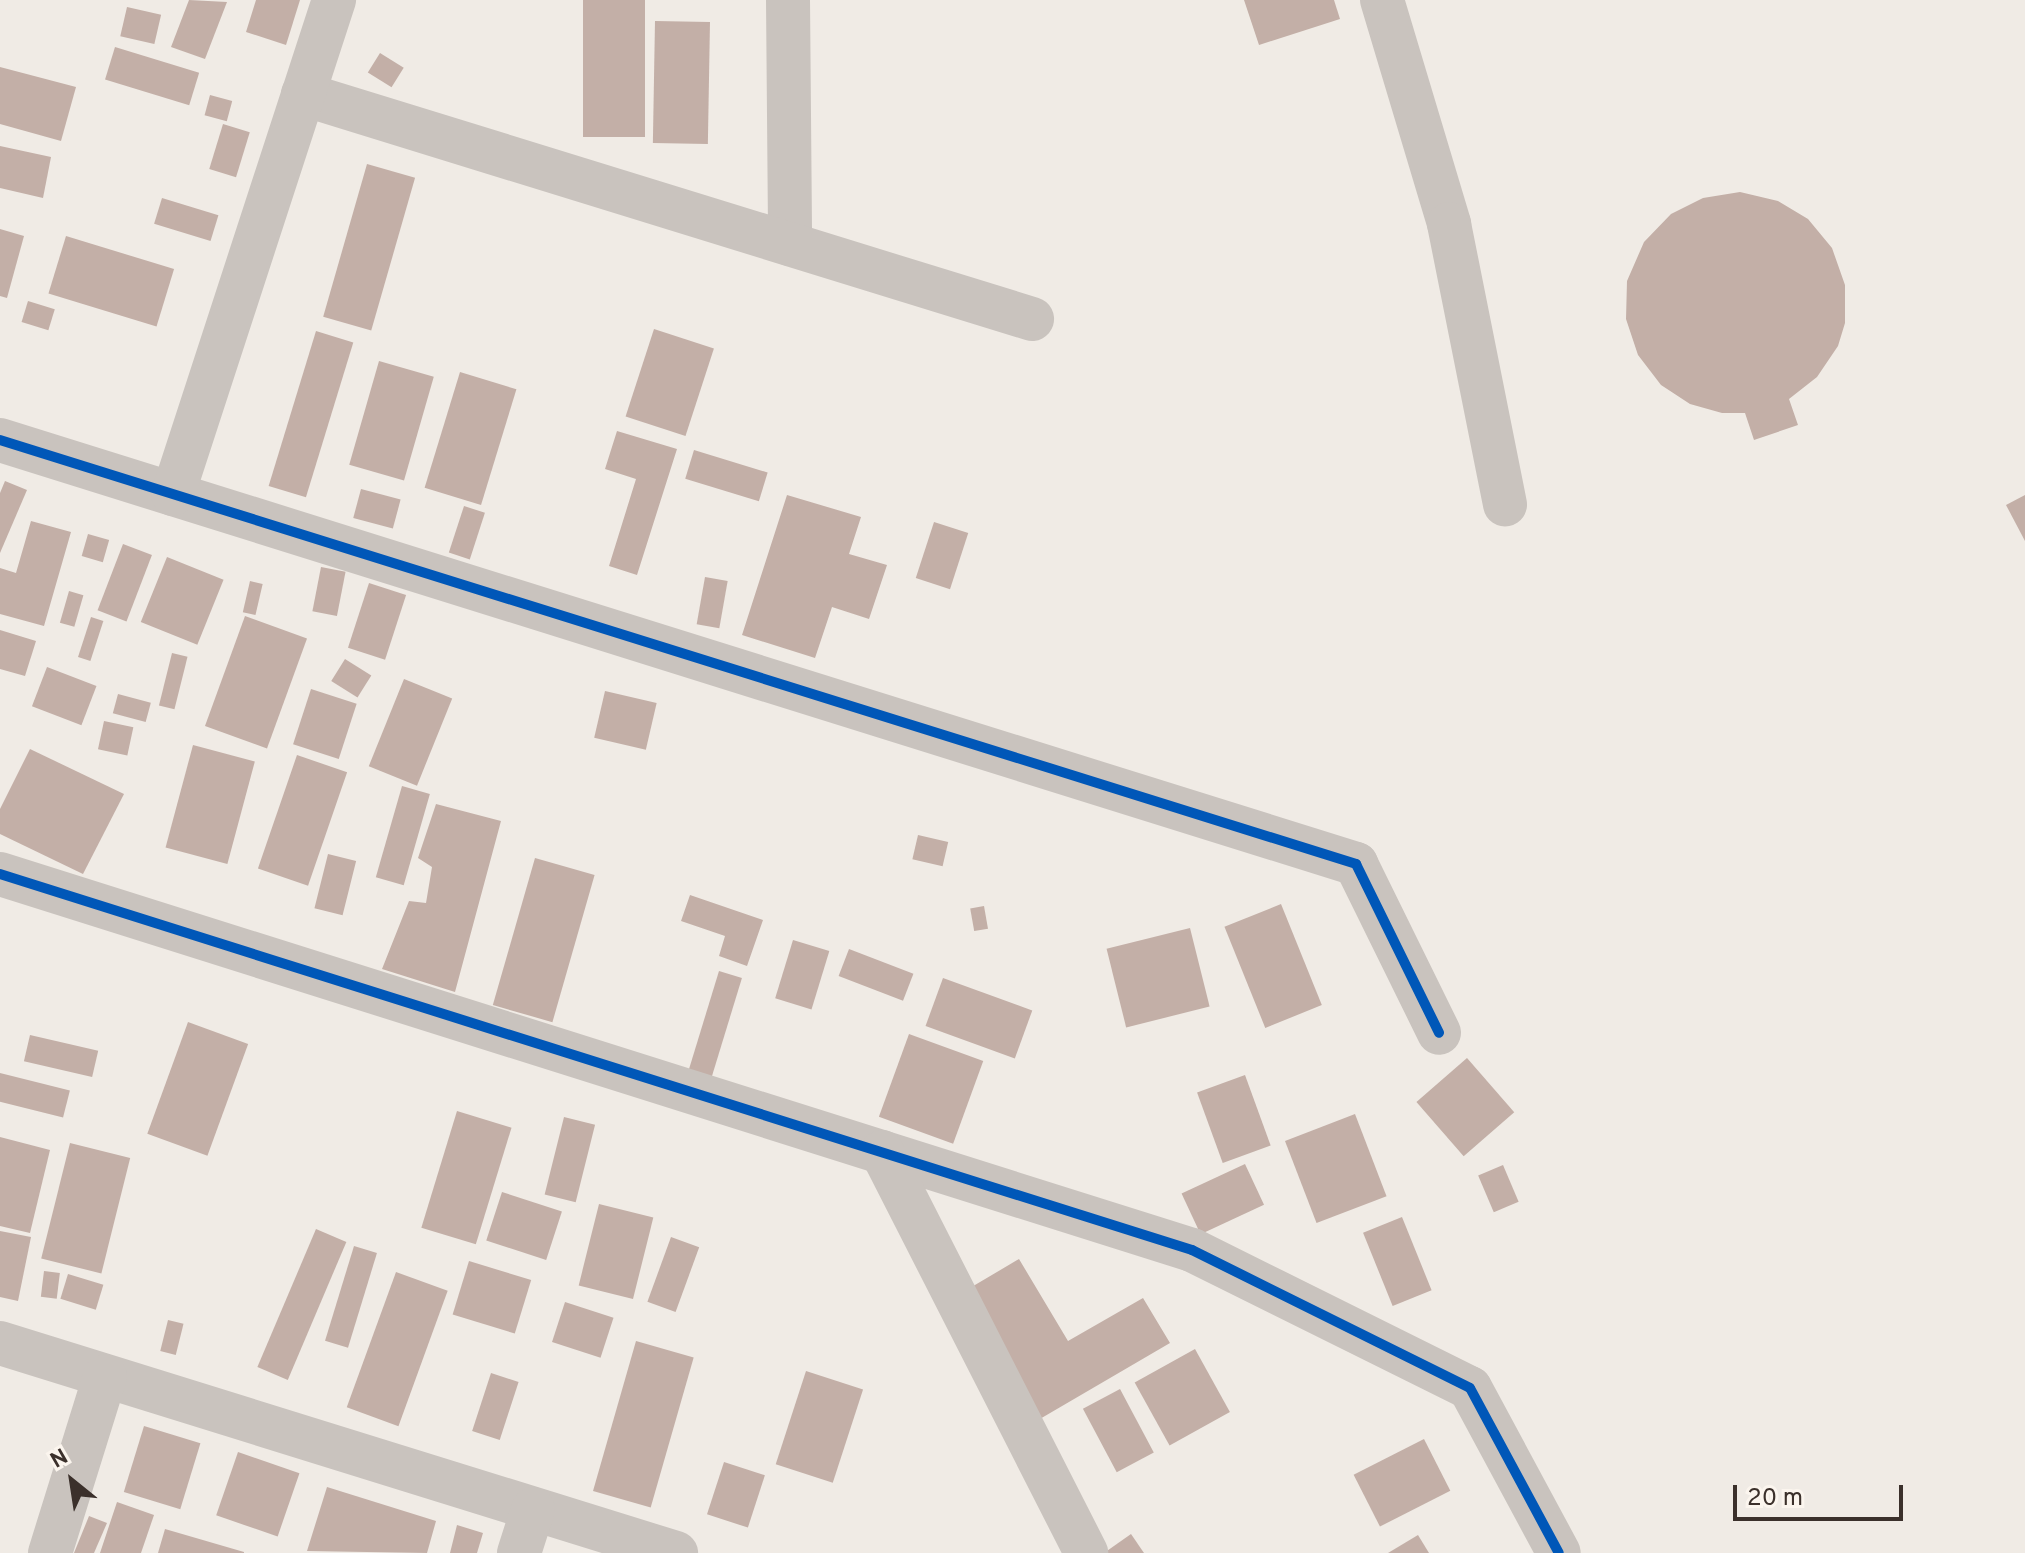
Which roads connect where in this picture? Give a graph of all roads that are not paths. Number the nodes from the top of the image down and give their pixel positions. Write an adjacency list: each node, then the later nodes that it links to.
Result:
1 (334, 0): 4 (street)
2 (788, 0): 5 (street)
3 (1382, 0): 9 (street)
4 (303, 94): 5 (street); 8 (street)
5 (790, 244): 6 (street)
6 (1032, 319)
7 (0, 440): 8 (street)
8 (173, 494): 11 (street)
9 (1505, 504)
10 (0, 874): 12 (street)
11 (1439, 1033)
12 (882, 1152): 19 (street); 20 (street)
13 (0, 1343): 14 (street)
14 (105, 1376): 15 (street); 16 (street)
15 (533, 1509): 17 (street); 18 (street)
16 (50, 1553)
17 (519, 1553)
18 (676, 1553)
19 (1086, 1553)
20 (1559, 1553)

